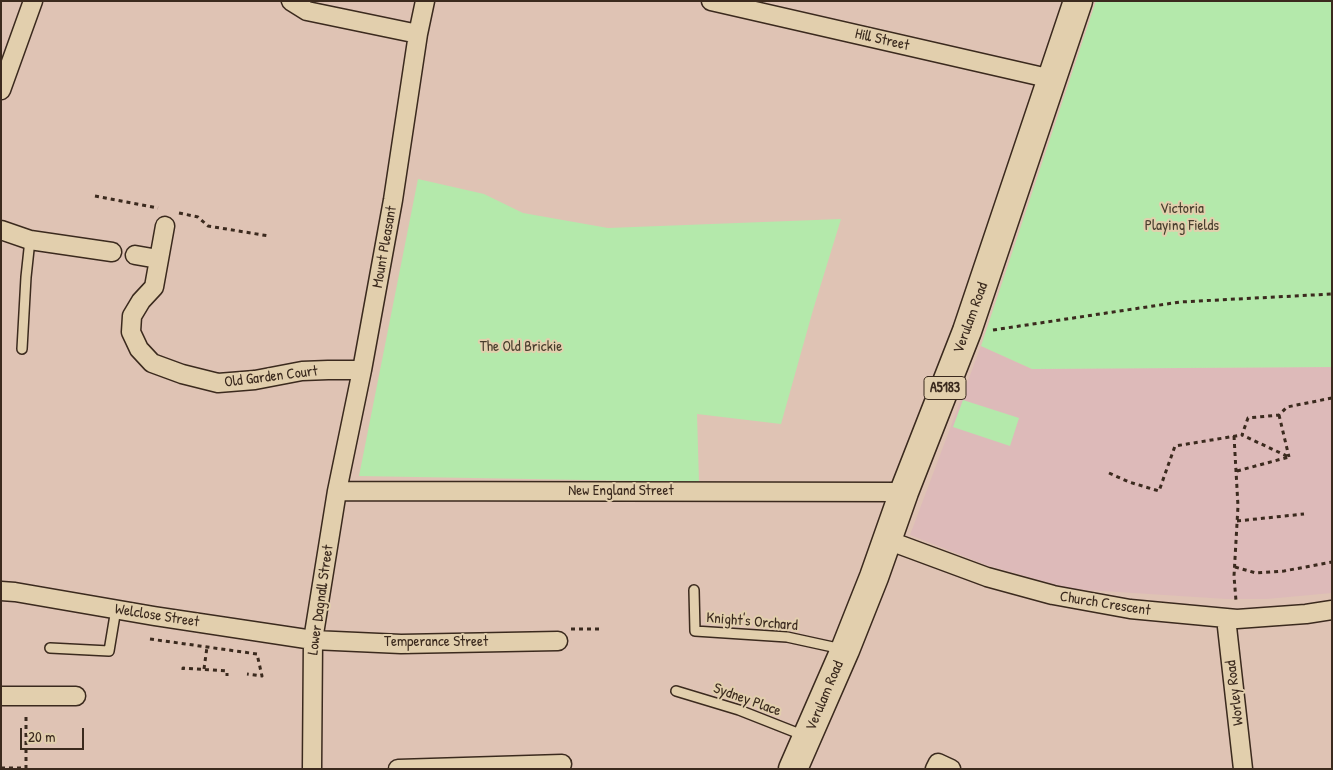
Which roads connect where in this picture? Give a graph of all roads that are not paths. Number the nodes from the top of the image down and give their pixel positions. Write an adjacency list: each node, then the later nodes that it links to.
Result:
1 (33, 1): 8 (street)
2 (291, 1): 6 (street)
3 (425, 1): 6 (street, Mount Pleasant)
4 (712, 1): 7 (street, Hill Street)
5 (1078, 1): 7 (main road, Verulam Road / A5183)
6 (418, 34): 16 (street, Mount Pleasant)
7 (1052, 79): 18 (main road, Verulam Road / A5183)
8 (1, 90)
9 (165, 226): 14 (street, Old Garden Court)
10 (1, 230): 11 (street)
11 (30, 240): 12 (street); 15 (lane)
12 (112, 252)
13 (135, 255): 14 (street)
14 (158, 259): 16 (street, Old Garden Court)
15 (22, 349)
16 (362, 370): 17 (street, Mount Pleasant)
17 (337, 491): 18 (street, New England Street); 25 (street, Lower Dagnall Street)
18 (904, 492): 19 (main road, Verulam Road / A5183)
19 (887, 540): 24 (street, Church Crescent); 28 (main road, Verulam Road / A5183)
20 (694, 590): 28 (lane, Knight's Orchard)
21 (1, 591): 22 (street, Welclose Street)
22 (116, 609): 25 (street, Welclose Street); 27 (lane)
23 (1332, 610): 24 (street, Church Crescent)
24 (1232, 618): 39 (street, Worley Road)
25 (313, 640): 26 (street, Temperance Street); 34 (street, Lower Dagnall Street)
26 (558, 641)
27 (50, 648)
28 (845, 650): 32 (main road, Verulam Road / A5183)
29 (676, 690): 32 (lane, Sydney Place)
30 (1, 696): 31 (street)
31 (76, 696)
32 (808, 737): 36 (main road, Verulam Road / A5183)
33 (562, 764): 35 (street)
34 (312, 769)
35 (398, 769)
36 (793, 769)
37 (936, 769): 38 (street)
38 (951, 769)
39 (1243, 769)

